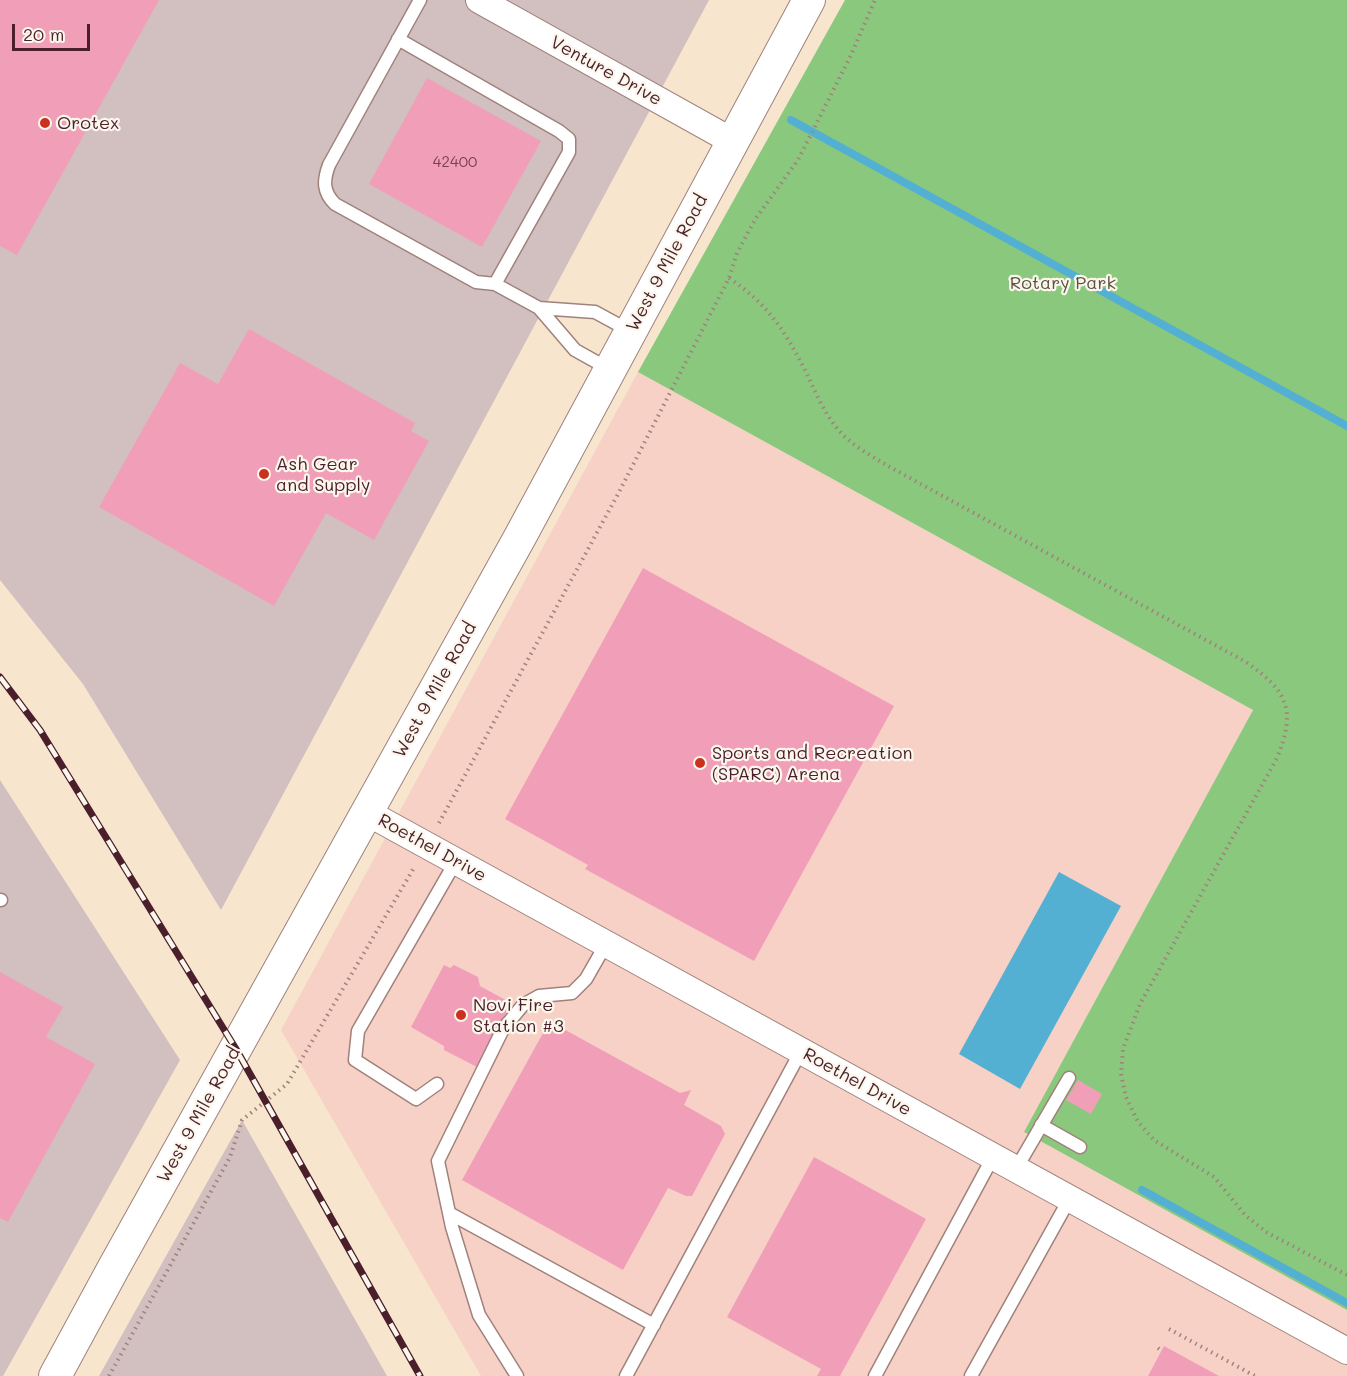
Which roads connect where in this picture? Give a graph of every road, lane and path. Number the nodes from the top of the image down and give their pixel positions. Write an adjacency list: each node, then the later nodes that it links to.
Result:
1 (420, 0): 5 (lane)
2 (479, 0): 6 (street, Venture Drive)
3 (808, 0): 6 (street, West 9 Mile Road)
4 (875, 0): 7 (path)
5 (398, 39): 8 (lane); 8 (lane)
6 (732, 141): 10 (street, West 9 Mile Road)
7 (729, 278): 13 (path); 25 (path)
8 (495, 284): 9 (lane)
9 (538, 308): 10 (lane); 11 (lane)
10 (630, 331): 11 (street, West 9 Mile Road)
11 (610, 370): 12 (street, West 9 Mile Road)
12 (368, 813): 13 (street, Roethel Drive); 29 (street, West 9 Mile Road)
13 (427, 845): 14 (street, Roethel Drive); 30 (path)
14 (456, 861): 15 (street, Roethel Drive); 18 (lane)
15 (606, 944): 16 (street, Roethel Drive); 24 (lane)
16 (801, 1051): 21 (street, Roethel Drive); 26 (lane)
17 (1069, 1078): 19 (lane)
18 (436, 1084)
19 (1041, 1125): 20 (lane); 22 (lane)
20 (1080, 1147)
21 (993, 1157): 22 (street, Roethel Drive); 33 (lane)
22 (1016, 1169): 23 (street, Roethel Drive)
23 (1070, 1198): 28 (street, Roethel Drive); 34 (lane)
24 (449, 1213): 26 (lane); 31 (lane)
25 (1347, 1275)
26 (654, 1325): 32 (lane)
27 (1169, 1329): 35 (path)
28 (1347, 1351)
29 (55, 1376)
30 (109, 1376)
31 (517, 1376)
32 (626, 1376)
33 (875, 1376)
34 (971, 1376)
35 (1255, 1376)

